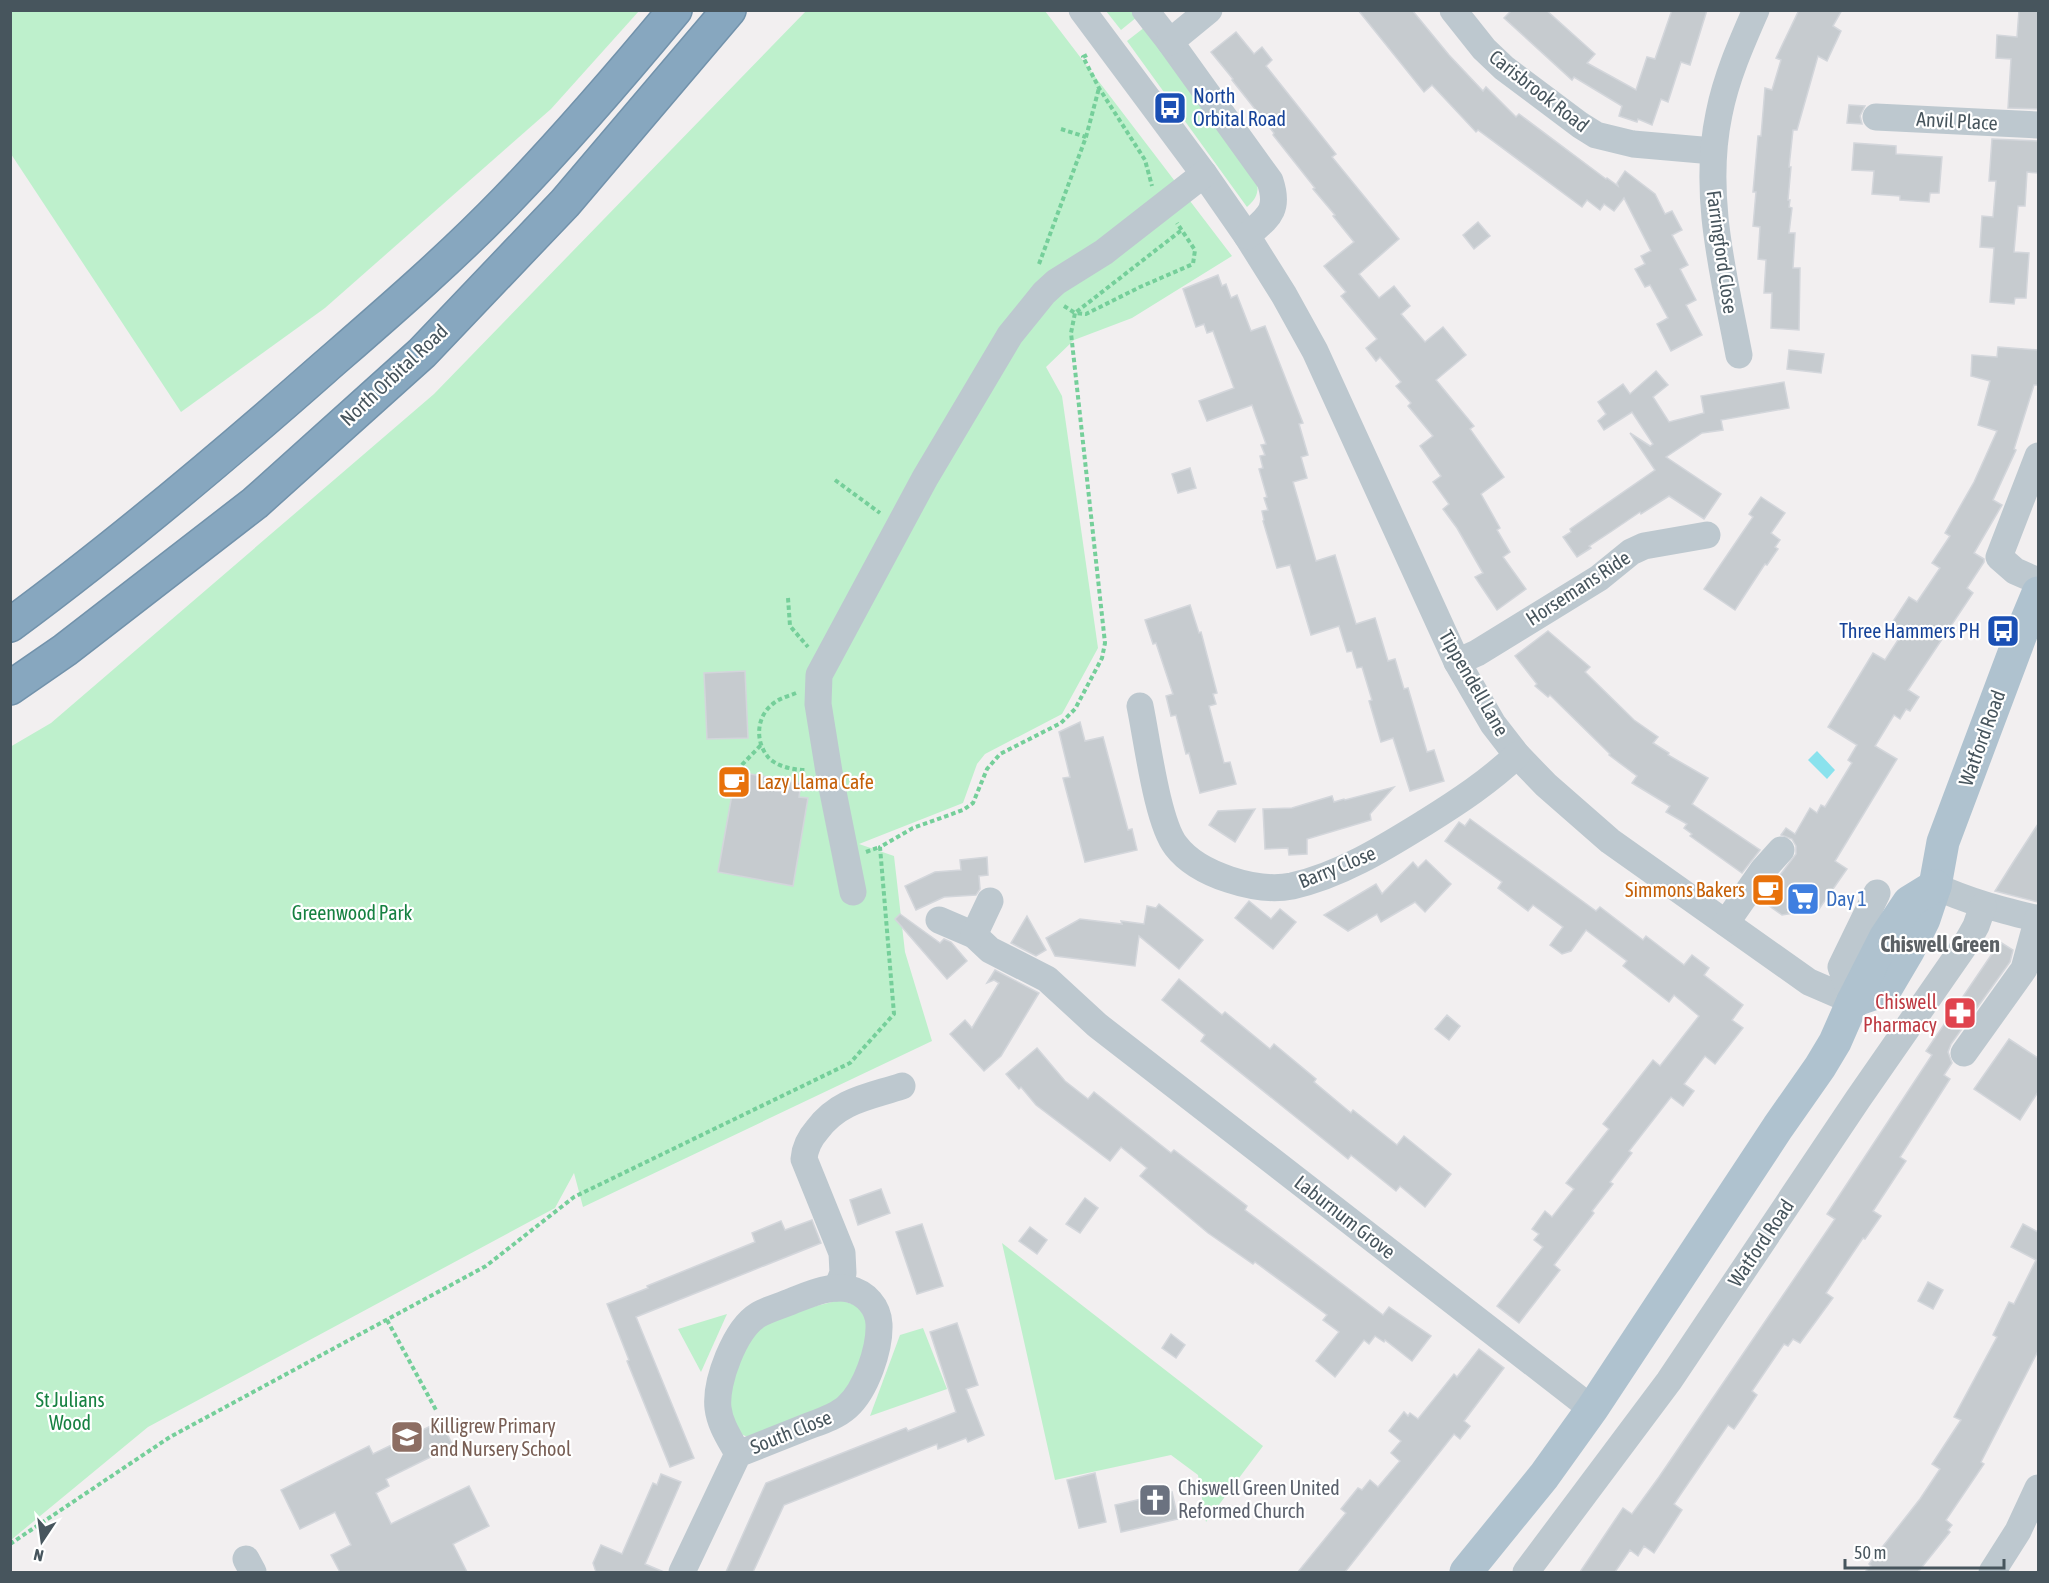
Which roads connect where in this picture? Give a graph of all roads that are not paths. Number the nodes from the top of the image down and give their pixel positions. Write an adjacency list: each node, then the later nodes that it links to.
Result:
1 (675, 10): 19 (highway)
2 (729, 10): 21 (highway, North Orbital Road)
3 (1082, 10): 12 (street, Tippendell Lane)
4 (1145, 10): 8 (street)
5 (1209, 10): 8 (street)
6 (1453, 10): 11 (street, Carisbrook Road)
7 (1756, 10): 11 (street, Farringford Close)
8 (1170, 42): 13 (street)
9 (1876, 117): 10 (street, Anvil Place)
10 (2038, 125)
11 (1713, 151): 14 (street, Farringford Close)
12 (1204, 174): 13 (street, Tippendell Lane); 26 (street)
13 (1247, 236): 20 (street, Tippendell Lane)
14 (1739, 355)
15 (2038, 456): 17 (street)
16 (1707, 535): 20 (street, Horsemans Ride)
17 (2038, 581)
18 (2038, 593): 25 (main road, Watford Road)
19 (10, 625)
20 (1457, 662): 23 (street, Tippendell Lane)
21 (10, 688)
22 (1140, 706): 23 (street, Barry Close)
23 (1517, 755): 32 (street, Tippendell Lane)
24 (1781, 850): 32 (street)
25 (1935, 886): 29 (street); 34 (main road)
26 (853, 892)
27 (1877, 893): 34 (street)
28 (990, 901): 33 (street)
29 (1983, 906): 30 (street); 43 (street, Watford Road)
30 (2038, 919): 35 (street)
31 (939, 920): 33 (street, Laburnum Grove)
32 (1726, 923): 34 (street, Tippendell Lane)
33 (974, 936): 38 (street, Laburnum Grove)
34 (1853, 1001): 38 (main road)
35 (1964, 1053)
36 (902, 1086): 37 (street)
37 (837, 1288): 39 (street, South Close); 39 (street, South Close)
38 (1592, 1410): 42 (main road)
39 (738, 1454): 41 (street, South Close)
40 (2038, 1488): 44 (street)
41 (682, 1572)
42 (1466, 1572)
43 (1526, 1572)
44 (1992, 1572)

